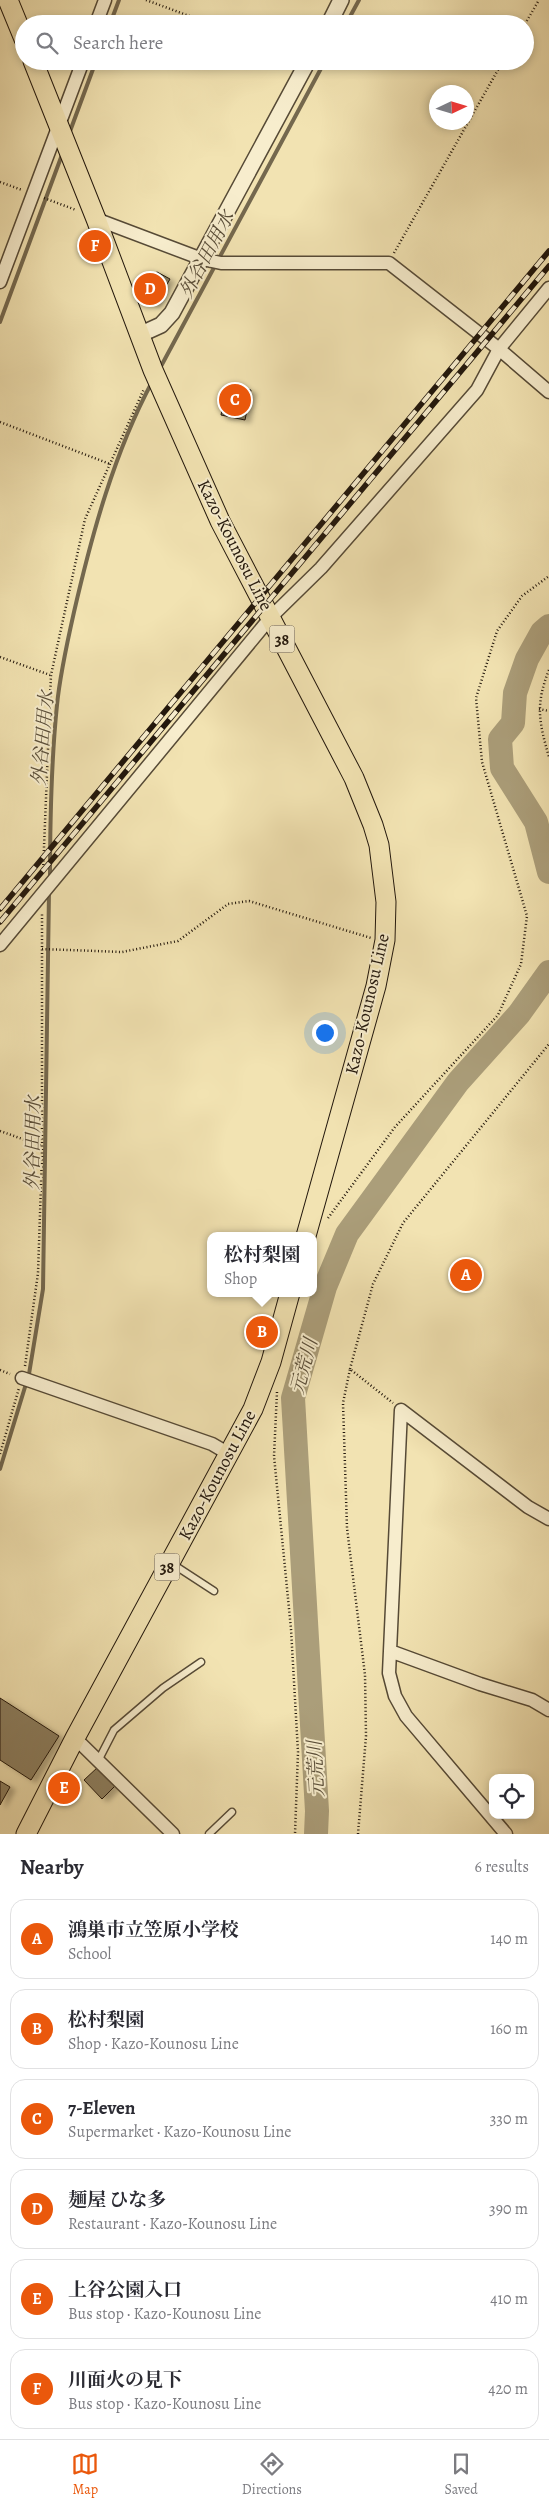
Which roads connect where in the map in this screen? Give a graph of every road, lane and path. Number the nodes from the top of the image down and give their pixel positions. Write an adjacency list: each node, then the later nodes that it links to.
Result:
1 (8, 0): 10 (main road)
2 (105, 0): 6 (street)
3 (146, 0): 7 (path)
4 (341, 0): 8 (street)
5 (539, 0): 9 (path)
6 (99, 15)
7 (187, 15)
8 (333, 15)
9 (530, 15)
10 (15, 17)
11 (37, 70): 15 (main road, Kazo-Kounosu Line / 38)
12 (80, 70): 15 (street)
13 (303, 70): 19 (street)
14 (498, 70): 20 (path)
15 (59, 126): 17 (street); 18 (main road, Kazo-Kounosu Line / 38)
16 (0, 182): 17 (path)
17 (32, 193): 18 (path); 21 (street)
18 (96, 219): 19 (street); 23 (main road, Kazo-Kounosu Line / 38)
19 (202, 259): 20 (street); 23 (street)
20 (389, 263): 24 (street)
21 (0, 282)
22 (549, 288): 24 (street)
23 (139, 335): 25 (main road, Kazo-Kounosu Line / 38)
24 (499, 349): 26 (street); 30 (street)
25 (153, 370): 28 (path); 30 (main road, Kazo-Kounosu Line / 38)
26 (549, 392)
27 (0, 422): 28 (path)
28 (110, 464): 33 (path)
29 (549, 576): 44 (path)
30 (271, 617): 37 (street); 38 (main road, Kazo-Kounosu Line / 38)
31 (0, 658): 33 (path)
32 (549, 670): 34 (path)
33 (51, 675): 37 (path)
34 (539, 709): 35 (path); 36 (path)
35 (549, 711)
36 (549, 757)
37 (42, 894): 39 (street); 40 (path)
38 (384, 940): 40 (path); 44 (main road, Kazo-Kounosu Line / 38)
39 (0, 945)
40 (42, 949): 43 (path)
41 (549, 1044): 46 (path)
42 (0, 1131): 43 (path)
43 (42, 1146): 47 (path)
44 (307, 1231)
45 (289, 1297): 51 (main road, Kazo-Kounosu Line / 38)
46 (350, 1370): 49 (path); 65 (path)
47 (22, 1378): 50 (path); 51 (street)
48 (278, 1385): 64 (path)
49 (401, 1410): 52 (street); 55 (street)
50 (0, 1454)
51 (229, 1454): 53 (main road, Kazo-Kounosu Line / 38)
52 (549, 1519)
53 (170, 1562): 54 (lane); 58 (main road, Kazo-Kounosu Line / 38)
54 (214, 1591)
55 (390, 1651): 57 (street); 66 (street)
56 (201, 1662): 59 (lane)
57 (549, 1710)
58 (75, 1738): 59 (street); 61 (main road, Kazo-Kounosu Line / 38)
59 (98, 1761): 62 (street)
60 (232, 1812): 63 (lane)
61 (26, 1834)
62 (173, 1834)
63 (209, 1834)
64 (295, 1834)
65 (358, 1834)
66 (506, 1834)

